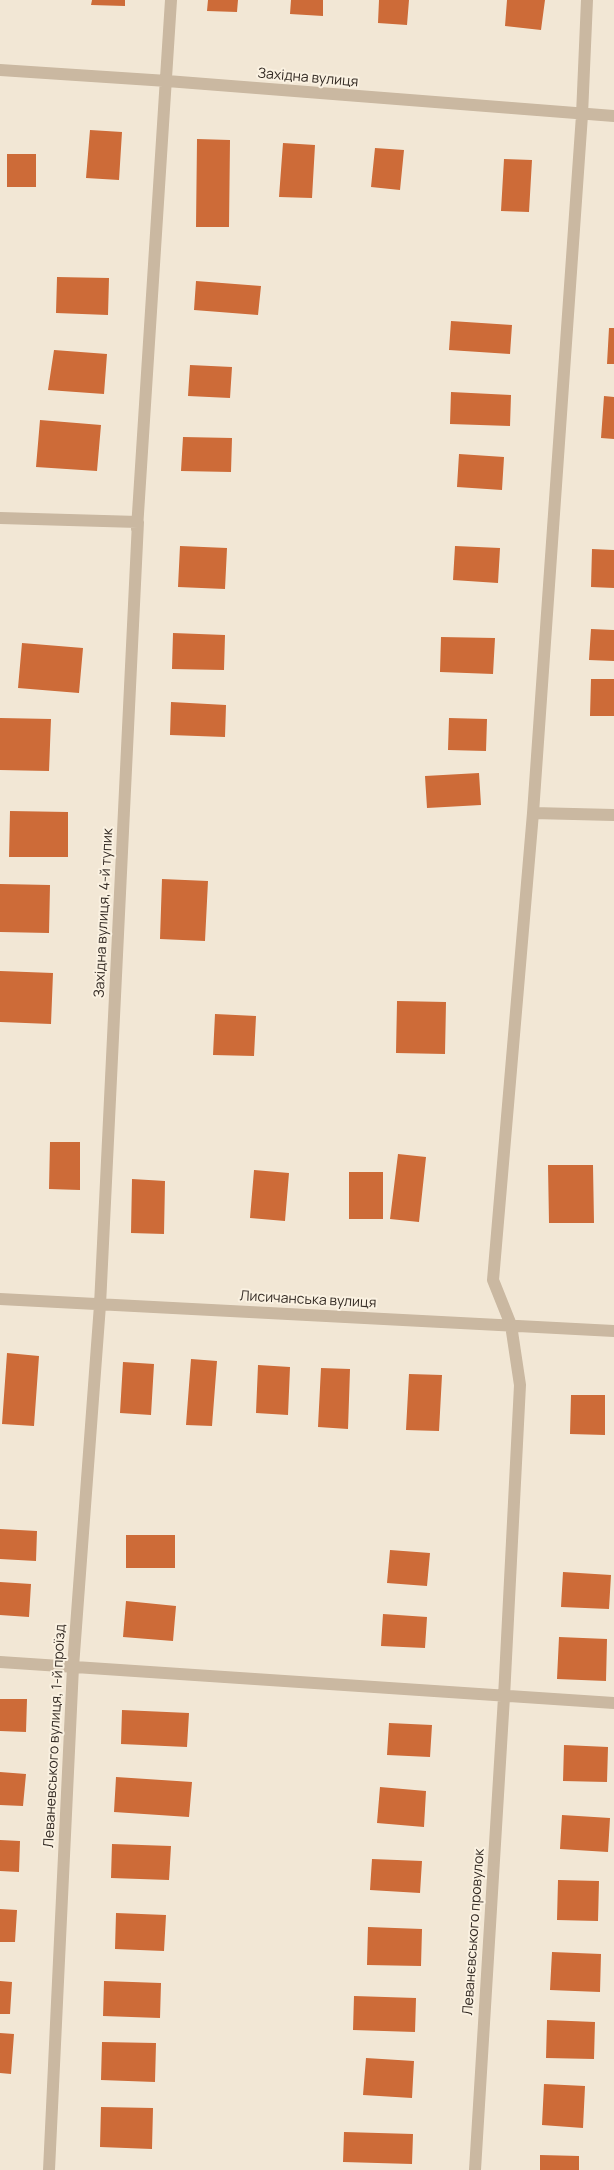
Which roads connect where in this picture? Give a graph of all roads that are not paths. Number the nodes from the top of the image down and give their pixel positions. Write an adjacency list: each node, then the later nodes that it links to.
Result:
1 (171, 0): 4 (street)
2 (587, 0): 5 (street, Леванєвського провулок)
3 (0, 70): 4 (street, Західна вулиця)
4 (167, 81): 5 (street, Західна вулиця); 8 (street)
5 (582, 115): 6 (street, Західна вулиця); 9 (street, Леванєвського провулок)
6 (614, 116)
7 (0, 518): 8 (street, Західна вулиця, 4-й тупик)
8 (137, 539): 12 (street, Західна вулиця, 4-й тупик)
9 (533, 812): 10 (street); 13 (street, Леванєвського провулок)
10 (614, 815)
11 (0, 1299): 12 (street, Лисичанська вулиця)
12 (100, 1305): 13 (street, Лисичанська вулиця); 16 (street, Леваневського вулиця, 1-й проїзд)
13 (511, 1325): 14 (street, Лисичанська вулиця); 17 (street, Леванєвського провулок)
14 (614, 1331)
15 (0, 1662): 16 (street)
16 (73, 1667): 17 (street); 19 (street, Леваневського вулиця, 1-й проїзд)
17 (504, 1697): 18 (street); 20 (street, Леванєвського провулок)
18 (614, 1703)
19 (49, 2170)
20 (475, 2170)

